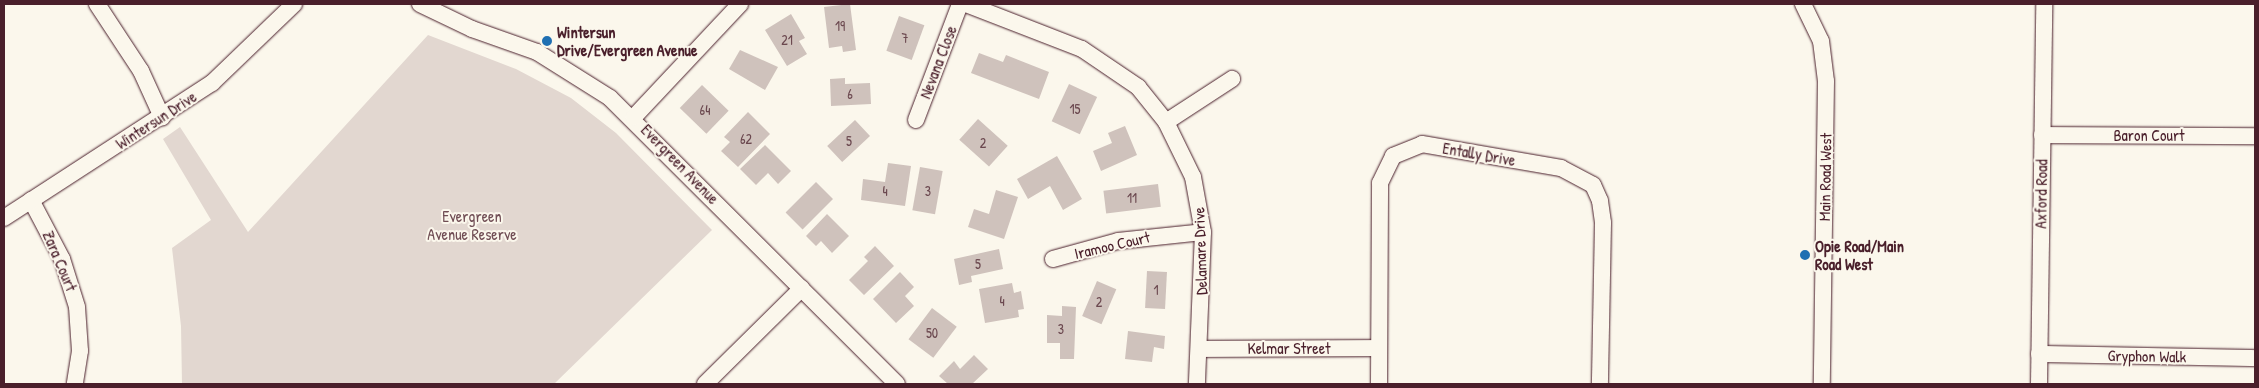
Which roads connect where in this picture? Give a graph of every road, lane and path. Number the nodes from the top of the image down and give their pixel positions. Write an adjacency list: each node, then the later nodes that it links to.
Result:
1 (97, 4): 10 (street)
2 (294, 4): 10 (street, Wintersun Drive)
3 (420, 4): 11 (street, Evergreen Avenue)
4 (740, 4): 11 (street)
5 (960, 4): 12 (street, Nevana Close)
6 (966, 4): 13 (street, Delamare Drive)
7 (1803, 4): 31 (street, Main Road West)
8 (2044, 4): 14 (street, Axford Road)
9 (1232, 79): 13 (street)
10 (167, 113): 16 (street, Wintersun Drive)
11 (634, 117): 20 (street, Evergreen Avenue)
12 (916, 120)
13 (1166, 122): 18 (street, Delamare Drive)
14 (2042, 135): 15 (street, Baron Court); 23 (street, Axford Road)
15 (2255, 136)
16 (31, 200): 17 (street, Wintersun Drive); 25 (street, Zara Court)
17 (4, 218)
18 (1202, 232): 19 (street, Iramoo Court); 22 (street, Delamare Drive)
19 (1053, 259)
20 (802, 288): 26 (street); 27 (street, Evergreen Avenue)
21 (1379, 348): 22 (street, Kelmar Street); 29 (street, Entally Drive); 30 (street, Entally Drive)
22 (1200, 349): 28 (street, Delamare Drive)
23 (2039, 354): 24 (street, Gryphon Walk); 32 (street, Axford Road)
24 (2255, 358)
25 (75, 384)
26 (705, 384)
27 (897, 384)
28 (1197, 384)
29 (1379, 384)
30 (1600, 384)
31 (1822, 384)
32 (2038, 384)

